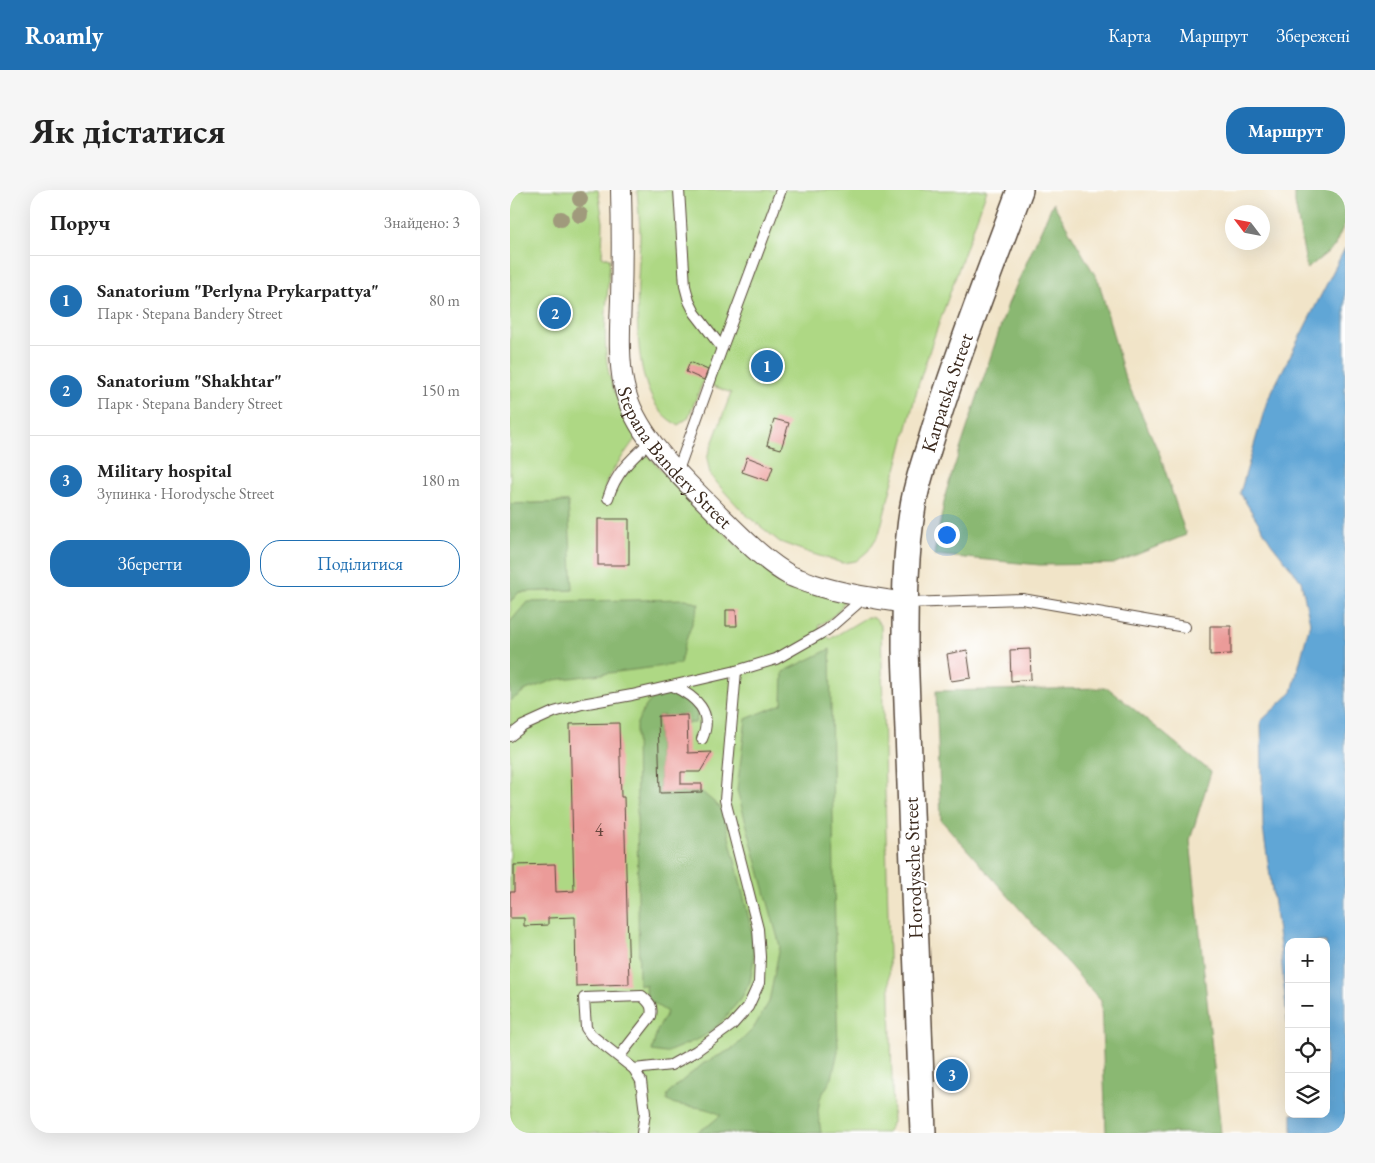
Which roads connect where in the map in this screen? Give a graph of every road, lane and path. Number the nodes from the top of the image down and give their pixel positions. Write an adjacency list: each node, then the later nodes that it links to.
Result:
1 (621, 190): 6 (street, Stepana Bandery Street)
2 (679, 190): 5 (lane)
3 (781, 190): 5 (lane)
4 (1020, 190): 10 (street, Karpatska Street)
5 (722, 348): 7 (lane)
6 (651, 441): 7 (street, Stepana Bandery Street); 8 (lane)
7 (677, 473): 9 (street, Stepana Bandery Street)
8 (608, 498)
9 (865, 597): 10 (street, Stepana Bandery Street); 12 (lane)
10 (905, 603): 11 (lane); 19 (street, Horodysche Street)
11 (1185, 627)
12 (736, 672): 13 (lane); 17 (lane)
13 (673, 686): 14 (lane); 15 (lane)
14 (510, 736)
15 (702, 739)
16 (619, 1057): 16 (lane); 17 (lane)
17 (634, 1069): 18 (lane)
18 (642, 1133)
19 (923, 1133)

